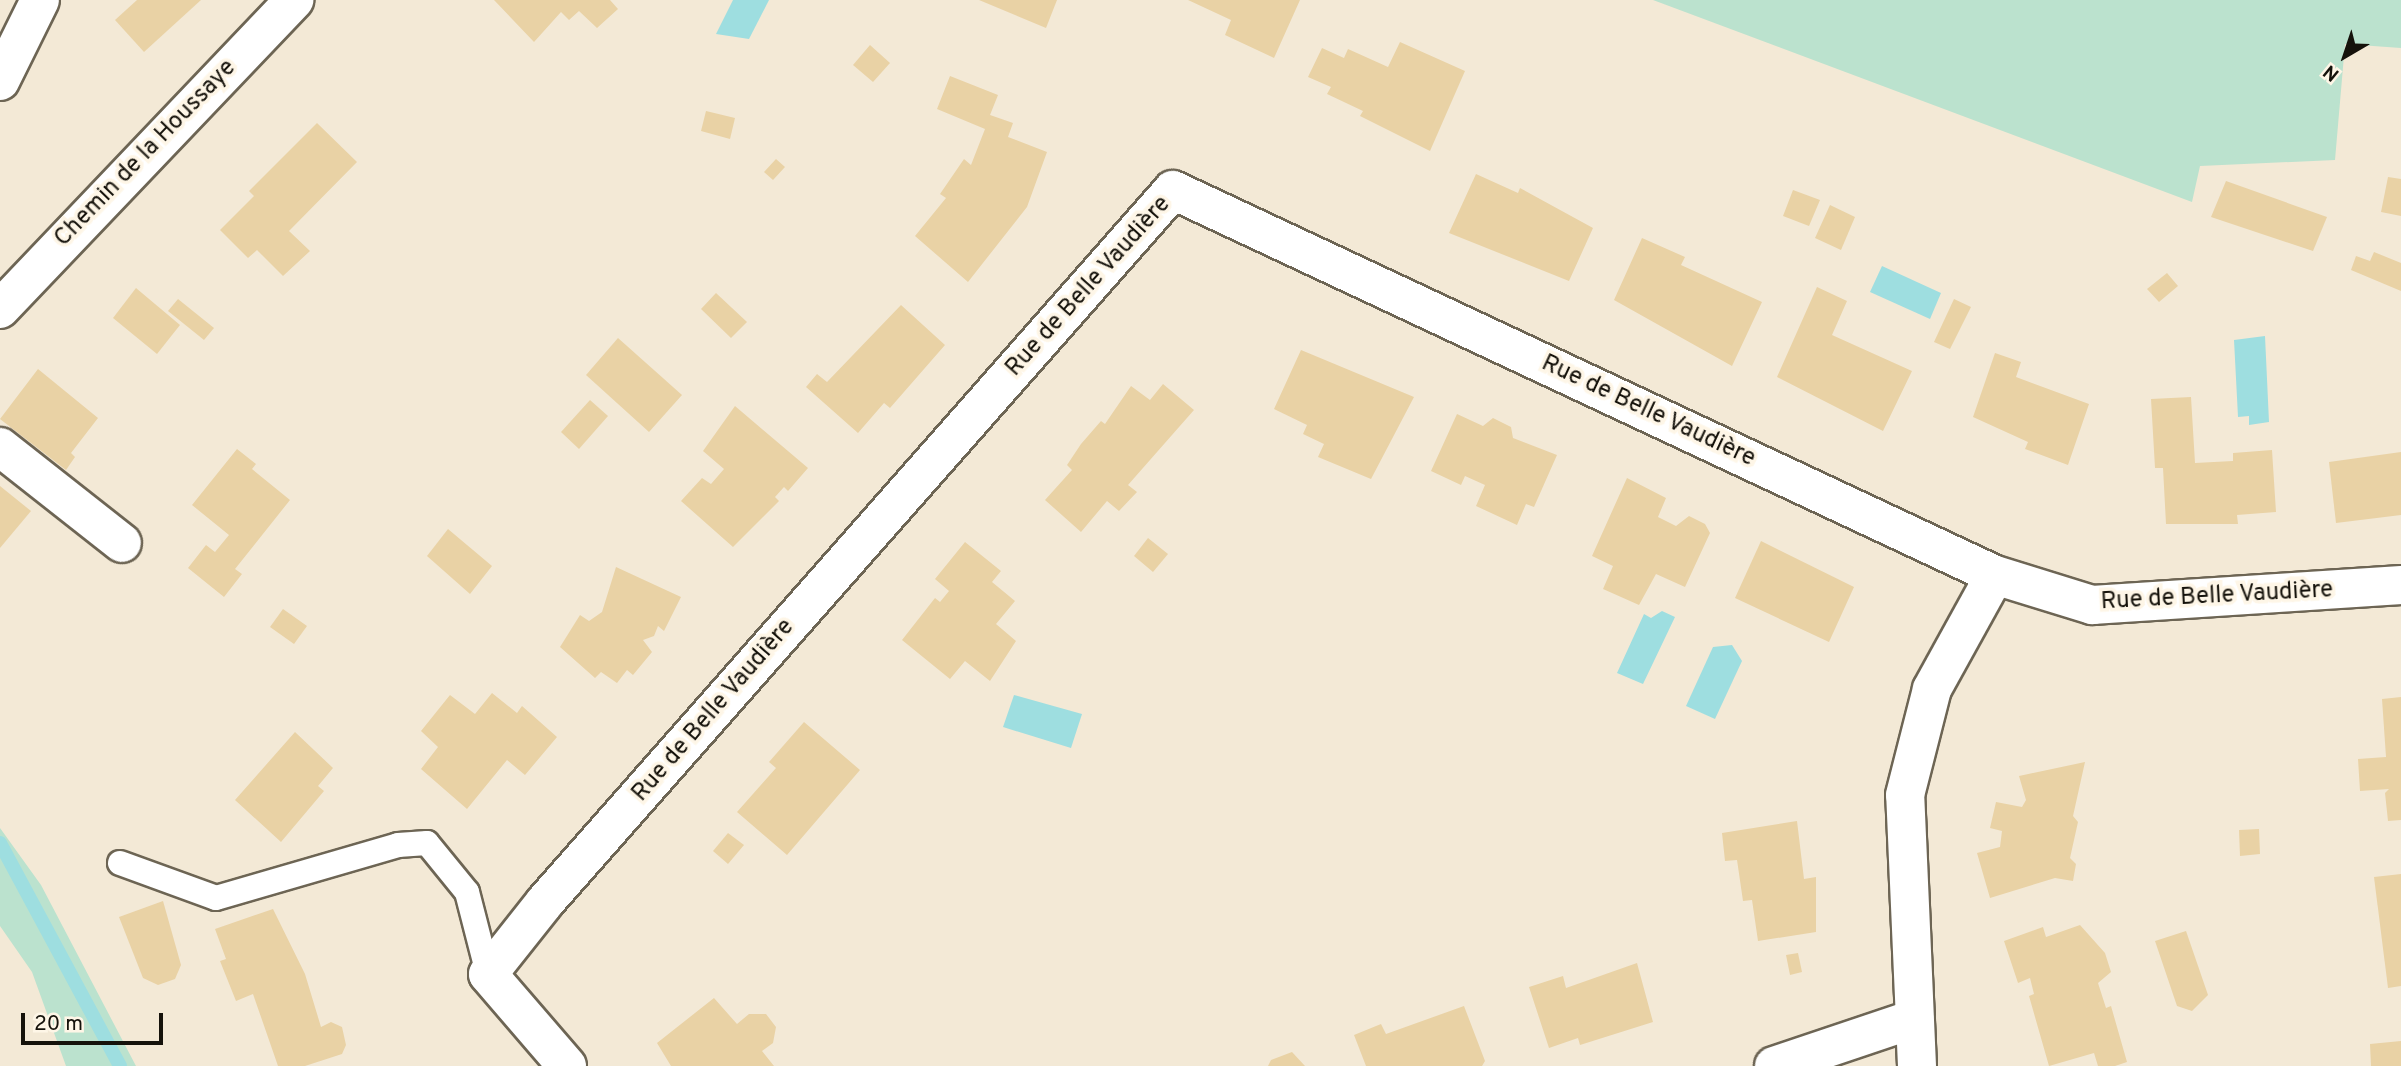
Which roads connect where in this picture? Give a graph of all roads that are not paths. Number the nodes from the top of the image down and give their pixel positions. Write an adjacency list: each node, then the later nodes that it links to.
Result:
1 (40, 0): 3 (street)
2 (294, 0): 4 (street, Chemin de la Houssaye)
3 (0, 81)
4 (0, 309)
5 (0, 447): 6 (street)
6 (122, 543)
7 (1995, 575): 8 (street, Rue de Belle Vaudière); 10 (street, Rue de Belle Vaudière); 11 (street)
8 (2401, 585)
9 (120, 863): 10 (lane)
10 (488, 974): 12 (street)
11 (1914, 1019): 13 (street); 14 (street)
12 (567, 1066)
13 (1774, 1066)
14 (1917, 1066)

